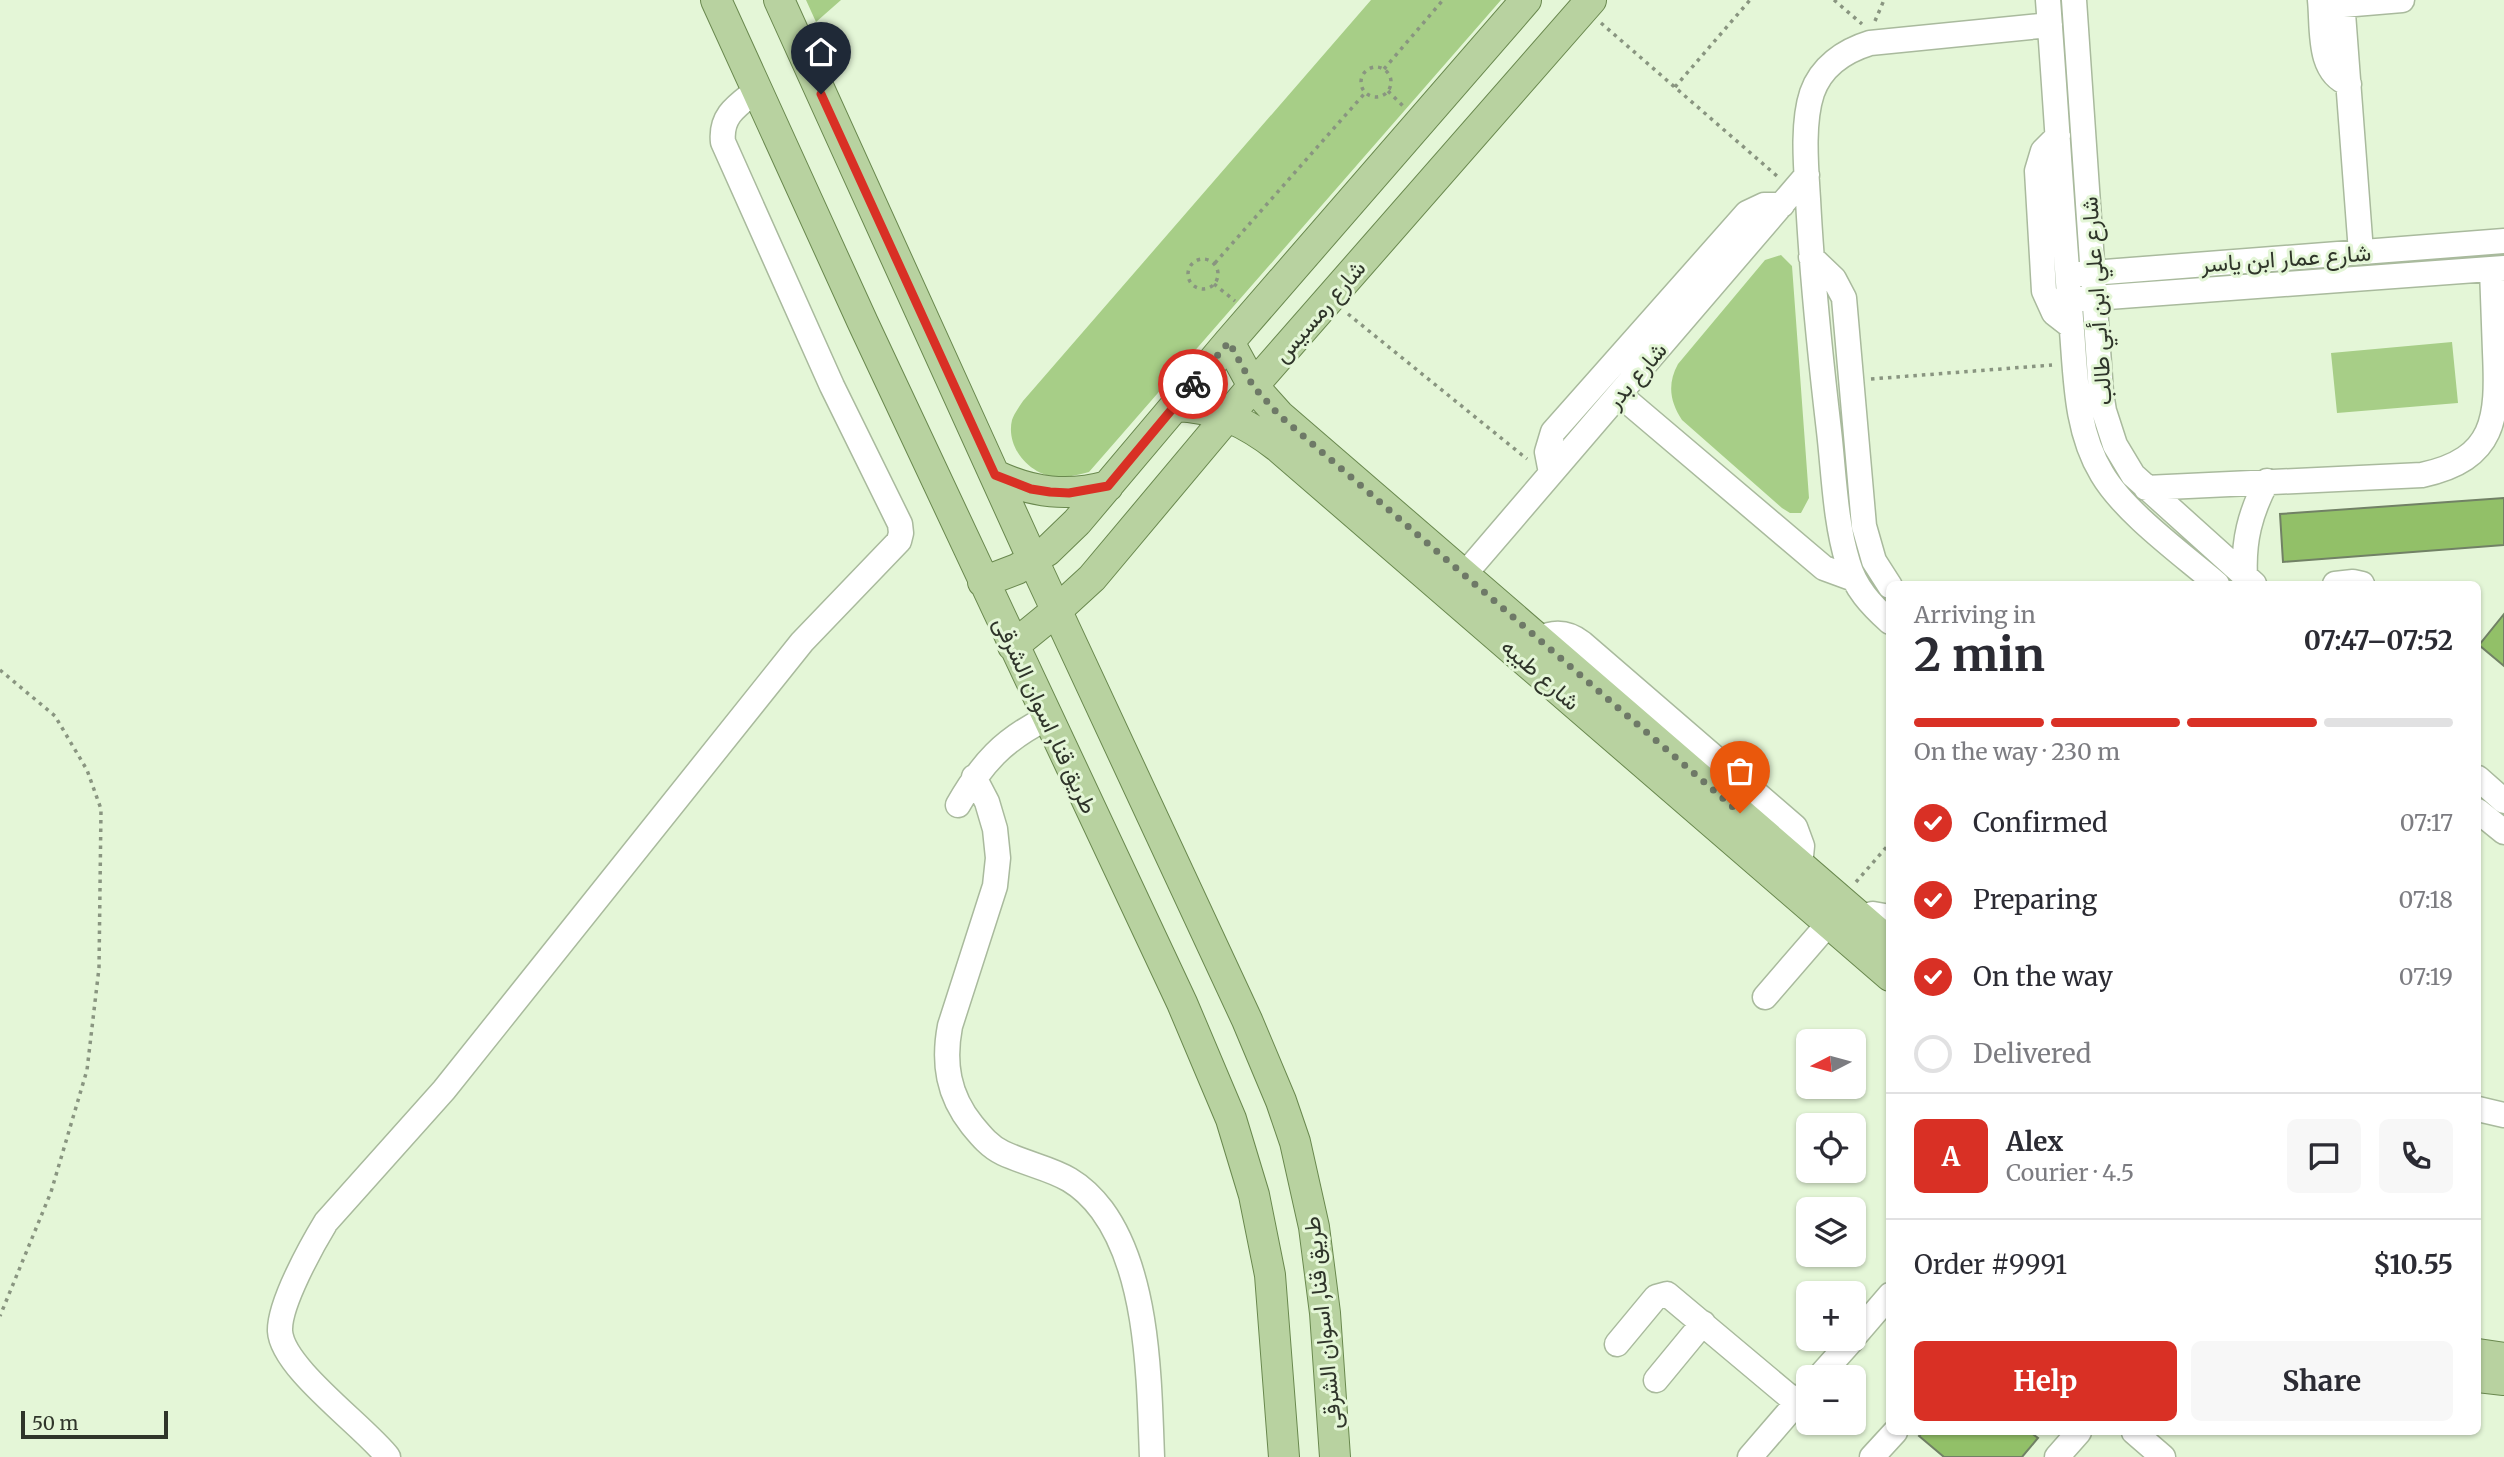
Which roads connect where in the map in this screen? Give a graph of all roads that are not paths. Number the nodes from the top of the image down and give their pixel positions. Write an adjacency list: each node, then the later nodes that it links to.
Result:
1 (716, 0): 10 (main road, طريق قنا, اسوان الشرقى)
2 (779, 0): 28 (main road, طريق قنا, اسوان الشرقى)
3 (1526, 0): 22 (main road, شارع رمسيس)
4 (2049, 0): 9 (street, شارع علي ابن أبي طالب)
5 (2074, 0): 17 (street, شارع علي ابن أبي طالب)
6 (2402, 0): 7 (street)
7 (2335, 2): 14 (street)
8 (1588, 4): 23 (main road, شارع رمسيس)
9 (2050, 25): 11 (street, شارع علي ابن أبي طالب); 12 (street)
10 (757, 90): 36 (main road, طريق قنا, اسوان الشرقى); 71 (street)
11 (2058, 136): 18 (street, شارع علي ابن أبي طالب); 21 (street)
12 (1794, 190): 15 (street); 24 (street, شارع بدر); 27 (street)
13 (2504, 241): 14 (street, شارع عمار ابن ياسر)
14 (2361, 252): 17 (street, شارع عمار ابن ياسر)
15 (1811, 257): 37 (street); 38 (street)
16 (2498, 269): 19 (street, شارع عمار ابن ياسر); 29 (street)
17 (2093, 272): 18 (street, شارع عمار ابن ياسر); 19 (street, شارع علي ابن أبي طالب)
18 (2068, 274): 20 (street, شارع علي ابن أبي طالب)
19 (2095, 298): 20 (street, شارع عمار ابن ياسر); 31 (street, شارع علي ابن أبي طالب)
20 (2070, 300): 21 (street, شارع علي ابن أبي طالب)
21 (2072, 327): 34 (street, شارع علي ابن أبي طالب)
22 (1229, 342): 23 (main road, شارع طيبه); 25 (main road, شارع رمسيس)
23 (1253, 386): 26 (main road, شارع رمسيس); 33 (main road, شارع طيبه)
24 (1620, 395): 27 (street, شارع بدر); 38 (street)
25 (1175, 407): 26 (main road, شارع طيبه); 30 (main road, شارع رمسيس)
26 (1228, 416): 39 (main road, شارع رمسيس); 49 (main road, شارع طيبه)
27 (1549, 474): 33 (street, شارع بدر)
28 (995, 475): 30 (main road); 32 (main road, طريق قنا, اسوان الشرقى)
29 (2267, 481): 31 (street); 35 (street)
30 (1108, 486): 32 (main road, شارع رمسيس)
31 (2146, 488): 35 (street, شارع علي ابن أبي طالب)
32 (1033, 560): 36 (main road, شارع رمسيس); 39 (main road, طريق قنا, اسوان الشرقى)
33 (1464, 575): 49 (main road, شارع طيبه)
34 (2214, 581)
35 (2249, 581)
36 (983, 582): 41 (main road, طريق قنا, اسوان الشرقى)
37 (1886, 582): 38 (street)
38 (1858, 586): 40 (street)
39 (1056, 611): 41 (main road, شارع رمسيس); 74 (main road, طريق قنا, اسوان الشرقى)
40 (1886, 618)
41 (1013, 646): 42 (main road, طريق قنا, اسوان الشرقى)
42 (1047, 718): 43 (street); 73 (main road, طريق قنا, اسوان الشرقى)
43 (974, 778): 46 (street); 72 (street)
44 (2481, 781): 45 (street)
45 (2504, 801)
46 (958, 805)
47 (2481, 813): 48 (street)
48 (2504, 832)
49 (1844, 910): 50 (street); 51 (main road, شارع طيبه); 52 (main road, شارع طيبه); 53 (street)
50 (1886, 916)
51 (1886, 940)
52 (1886, 970)
53 (1765, 997)
54 (2481, 1110): 55 (street)
55 (2504, 1115)
56 (1886, 1300): 58 (street)
57 (1703, 1323): 59 (street); 65 (street); 67 (street)
58 (1866, 1323)
59 (1616, 1344)
60 (1842, 1351): 63 (street)
61 (2481, 1354): 62 (main road)
62 (2504, 1358)
63 (1829, 1365)
64 (2481, 1377): 66 (main road)
65 (1656, 1380)
66 (2504, 1380)
67 (1796, 1393)
68 (1796, 1404): 75 (street)
69 (2075, 1435): 76 (street)
70 (2137, 1435): 77 (street)
71 (388, 1457)
72 (1153, 1457)
73 (1284, 1457)
74 (1335, 1457)
75 (1751, 1457)
76 (2057, 1457)
77 (2163, 1457)

